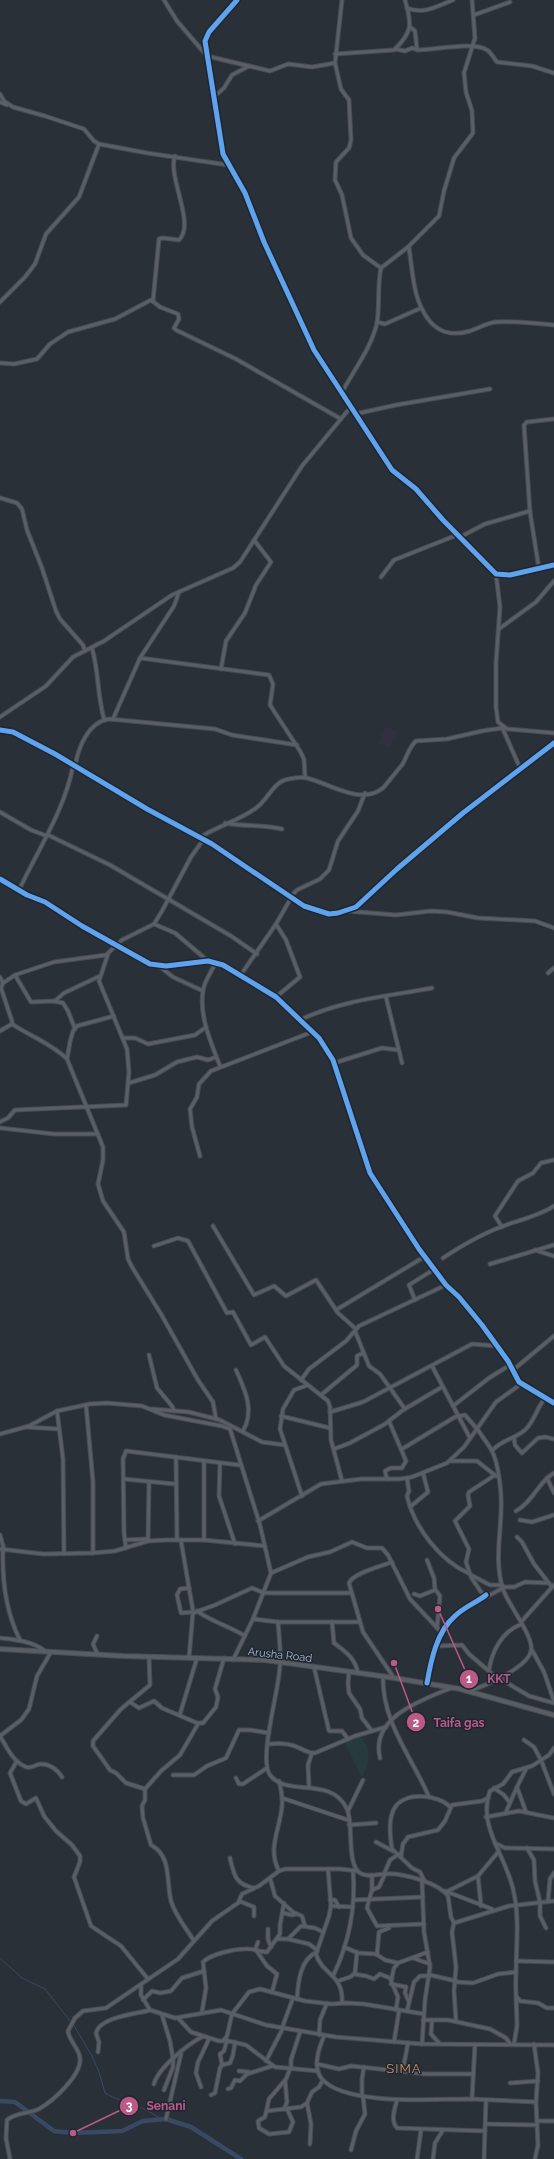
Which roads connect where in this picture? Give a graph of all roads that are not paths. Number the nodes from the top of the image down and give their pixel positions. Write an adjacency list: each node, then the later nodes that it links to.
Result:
1 (164, 0): 15 (street)
2 (237, 0): 15 (street)
3 (342, 0): 14 (street)
4 (405, 0): 8 (street)
5 (453, 0): 8 (street)
6 (472, 0): 9 (street)
7 (510, 2): 9 (street)
8 (407, 8): 10 (street)
9 (474, 15): 11 (street)
10 (410, 27): 12 (street); 13 (street)
11 (472, 47): 13 (street); 18 (street); 26 (street)
12 (395, 49): 13 (street); 14 (street)
13 (417, 50)
14 (335, 54): 16 (street)
15 (207, 56): 17 (street); 20 (street)
16 (334, 63): 17 (street); 27 (street)
17 (250, 66): 20 (street)
18 (554, 73)
19 (0, 94): 22 (street)
20 (215, 96): 25 (street)
21 (0, 102): 22 (street)
22 (13, 107): 23 (street)
23 (99, 144): 24 (street); 29 (street)
24 (175, 156): 25 (street); 28 (street)
25 (228, 165): 35 (street)
26 (408, 247): 27 (street); 30 (street)
27 (381, 268): 31 (street)
28 (153, 301): 33 (street); 38 (street)
29 (0, 302)
30 (422, 308): 31 (street); 32 (street)
31 (377, 322): 35 (street)
32 (554, 325)
33 (0, 363)
34 (490, 389): 37 (street)
35 (341, 394): 36 (street)
36 (350, 408): 37 (street); 38 (street)
37 (354, 414): 42 (street)
38 (341, 419): 43 (street)
39 (554, 419): 41 (street)
40 (0, 498): 52 (street)
41 (530, 511): 42 (street); 45 (street)
42 (458, 536): 46 (street); 47 (street)
43 (254, 540): 49 (street); 54 (street)
44 (554, 565): 45 (street)
45 (539, 569): 46 (street)
46 (496, 574): 50 (street)
47 (381, 577)
48 (554, 580): 50 (street)
49 (179, 591): 51 (street); 53 (street)
50 (499, 629): 58 (street)
51 (92, 648): 52 (street); 56 (street)
52 (85, 650): 55 (street)
53 (140, 658): 54 (street); 57 (street)
54 (221, 669): 62 (street)
55 (0, 717)
56 (104, 719): 57 (street); 63 (street)
57 (113, 719): 62 (street)
58 (502, 727): 60 (street); 64 (street); 66 (street)
59 (0, 730): 63 (street)
60 (554, 734)
61 (554, 743): 64 (street)
62 (297, 745): 65 (street)
63 (74, 766): 70 (street); 71 (street)
64 (520, 768): 76 (street)
65 (305, 777): 66 (street); 68 (street)
66 (365, 793): 74 (street)
67 (0, 812): 70 (street)
68 (225, 823): 69 (street); 71 (street)
69 (282, 829)
70 (48, 836): 73 (street); 75 (street)
71 (201, 839): 74 (street); 75 (street)
72 (0, 879): 73 (street)
73 (19, 890): 80 (street)
74 (290, 898): 76 (street); 78 (street)
75 (169, 899): 77 (street); 82 (street)
76 (345, 911): 79 (street)
77 (154, 924): 80 (street); 83 (street)
78 (276, 924): 82 (street); 95 (street)
79 (554, 928)
80 (115, 945): 81 (street); 85 (street)
81 (108, 954): 88 (street); 89 (street)
82 (256, 954): 90 (street)
83 (208, 961): 84 (street); 85 (street)
84 (216, 962): 90 (street); 94 (street)
85 (159, 966): 94 (street)
86 (554, 968): 87 (street)
87 (548, 973)
88 (15, 974): 92 (street); 97 (street)
89 (100, 976): 97 (street); 98 (street)
90 (240, 976): 95 (street)
91 (0, 977): 92 (street)
92 (3, 983): 100 (street)
93 (432, 988): 96 (street)
94 (203, 991): 101 (street)
95 (276, 997): 99 (street)
96 (386, 997): 99 (street); 106 (street)
97 (54, 1001): 102 (street)
98 (114, 1016): 102 (street); 105 (street)
99 (300, 1020): 104 (street)
100 (12, 1024): 103 (street); 108 (street)
101 (206, 1027): 105 (street); 107 (street)
102 (75, 1029): 108 (street)
103 (0, 1031)
104 (312, 1032): 109 (street); 111 (street)
105 (123, 1038): 112 (street)
106 (398, 1050): 109 (street); 110 (street)
107 (216, 1057): 111 (street); 112 (street)
108 (67, 1059): 113 (street)
109 (334, 1063): 126 (street)
110 (402, 1063)
111 (220, 1066): 117 (street)
112 (129, 1083): 113 (street)
113 (88, 1106): 114 (street); 116 (street)
114 (0, 1122)
115 (0, 1128): 116 (street)
116 (98, 1134): 159 (street)
117 (200, 1156)
118 (553, 1161): 121 (street)
119 (554, 1206): 121 (street)
120 (214, 1226): 132 (street)
121 (502, 1227): 127 (street)
122 (554, 1245): 124 (street)
123 (154, 1246): 142 (street)
124 (534, 1250): 125 (street); 128 (street)
125 (554, 1256)
126 (424, 1257): 129 (street); 132 (street)
127 (443, 1258)
128 (490, 1264)
129 (434, 1270): 130 (street); 131 (street)
130 (446, 1286): 131 (street); 135 (street)
131 (415, 1300): 133 (street)
132 (336, 1310): 133 (street)
133 (356, 1330): 136 (street); 142 (street)
134 (554, 1336): 141 (street)
135 (497, 1346): 138 (street); 139 (street)
136 (363, 1353): 145 (street); 147 (street)
137 (148, 1355): 155 (street)
138 (510, 1365): 141 (street); 151 (street)
139 (432, 1366): 145 (street); 146 (street)
140 (236, 1370): 165 (street)
141 (513, 1370): 143 (street)
142 (301, 1380): 144 (street)
143 (521, 1384): 148 (street); 163 (street)
144 (308, 1385): 147 (street); 157 (street)
145 (390, 1387): 153 (street); 156 (street)
146 (442, 1387): 151 (street); 153 (street)
147 (321, 1395): 156 (street)
148 (546, 1397): 149 (street); 168 (street)
149 (554, 1403)
150 (86, 1405): 152 (street); 154 (street); 206 (street)
151 (453, 1406): 158 (street)
152 (151, 1408): 155 (street); 178 (street)
153 (405, 1409): 160 (street)
154 (57, 1411): 161 (street); 164 (street)
155 (174, 1411): 159 (street)
156 (330, 1412): 162 (street)
157 (281, 1416): 162 (street); 170 (street)
158 (458, 1416): 163 (street); 167 (street); 171 (street)
159 (216, 1419): 165 (street)
160 (389, 1421): 171 (street); 172 (street)
161 (25, 1427): 164 (street); 166 (street)
162 (330, 1428): 172 (street)
163 (477, 1428): 167 (street); 173 (street)
164 (60, 1429): 207 (street)
165 (243, 1431): 170 (street)
166 (0, 1434)
167 (470, 1438): 176 (street)
168 (514, 1438): 169 (street); 173 (street)
169 (554, 1438)
170 (284, 1445): 190 (street)
171 (402, 1448): 185 (street)
172 (334, 1449): 187 (street)
173 (492, 1451): 181 (street)
174 (176, 1457): 175 (street); 184 (street); 188 (street)
175 (204, 1461): 177 (street); 201 (street)
176 (451, 1461): 179 (street); 181 (street)
177 (220, 1463): 178 (street); 202 (street)
178 (239, 1465): 195 (street)
179 (423, 1473): 182 (street); 191 (street)
180 (554, 1473): 183 (street)
181 (497, 1476): 211 (street); 214 (street)
182 (406, 1478): 185 (street); 191 (street)
183 (547, 1478): 189 (street); 192 (street)
184 (124, 1479): 186 (street); 198 (street)
185 (387, 1479): 187 (street)
186 (149, 1482): 188 (street); 199 (street)
187 (342, 1482): 190 (street)
188 (176, 1484): 200 (street)
189 (554, 1492)
190 (302, 1496): 195 (street)
191 (410, 1507): 211 (street)
192 (516, 1511)
193 (554, 1515): 194 (street)
194 (520, 1520)
195 (258, 1521): 203 (street)
196 (0, 1534): 205 (street)
197 (517, 1537): 212 (street)
198 (125, 1540): 199 (street); 204 (street)
199 (148, 1540): 200 (street); 204 (street)
200 (179, 1540): 201 (street); 215 (street)
201 (204, 1540): 202 (street)
202 (235, 1544): 203 (street)
203 (265, 1546): 210 (street)
204 (126, 1548): 206 (street)
205 (2, 1549): 207 (street); 233 (street)
206 (92, 1553): 207 (street)
207 (64, 1554)
208 (427, 1560): 216 (street)
209 (392, 1562): 210 (street); 218 (street); 228 (street)
210 (271, 1574): 217 (street)
211 (470, 1575): 214 (street); 220 (street)
212 (549, 1583): 213 (street); 214 (street)
213 (553, 1586): 227 (street)
214 (502, 1587): 220 (street); 227 (street)
215 (189, 1588): 222 (street); 222 (street)
216 (435, 1590): 219 (street); 228 (street)
217 (264, 1593): 218 (street); 221 (street); 223 (street)
218 (351, 1593): 226 (street)
219 (414, 1594)
220 (486, 1595): 229 (street)
221 (197, 1611): 222 (street); 231 (street)
222 (193, 1612): 241 (street)
223 (253, 1619): 224 (street); 231 (street)
224 (278, 1622): 225 (street); 245 (street)
225 (332, 1622): 226 (street); 249 (street)
226 (359, 1622): 251 (street)
227 (522, 1623): 236 (street); 247 (street)
228 (437, 1628): 229 (street)
229 (441, 1632): 234 (street)
230 (97, 1636): 239 (street)
231 (245, 1636): 244 (street)
232 (0, 1638): 233 (street)
233 (20, 1640): 237 (street)
234 (437, 1646): 247 (street); 253 (street)
235 (0, 1649): 237 (street, Arusha Road)
236 (532, 1650): 252 (street); 257 (street)
237 (45, 1651): 238 (street, Arusha Road)
238 (51, 1652): 239 (street, Arusha Road); 271 (street)
239 (98, 1655): 240 (street, Arusha Road)
240 (149, 1657): 241 (street, Arusha Road); 256 (street)
241 (189, 1658): 242 (street, Arusha Road)
242 (197, 1658): 243 (street, Arusha Road); 258 (street)
243 (224, 1658): 244 (street, Arusha Road); 261 (street)
244 (233, 1660): 245 (street, Arusha Road)
245 (280, 1664): 246 (street, Arusha Road); 264 (street)
246 (314, 1667): 248 (street, Arusha Road); 265 (street)
247 (489, 1670): 252 (street)
248 (349, 1672): 249 (street, Arusha Road); 263 (street)
249 (358, 1673): 250 (street, Arusha Road)
250 (383, 1676): 251 (street, Arusha Road); 260 (street)
251 (394, 1678): 253 (street, Arusha Road)
252 (499, 1678): 255 (street); 257 (street)
253 (427, 1683): 254 (street, Arusha Road)
254 (451, 1688): 255 (street, Arusha Road); 260 (street)
255 (468, 1691): 259 (street, Arusha Road)
256 (130, 1702): 258 (street); 283 (street)
257 (554, 1702)
258 (180, 1714): 261 (street)
259 (554, 1715)
260 (391, 1719): 262 (street); 285 (street)
261 (198, 1724): 283 (street)
262 (386, 1727): 263 (street); 270 (street)
263 (372, 1731): 265 (street)
264 (269, 1733): 267 (street); 275 (street)
265 (348, 1739): 269 (street)
266 (524, 1740): 272 (street)
267 (268, 1744): 269 (street); 273 (street)
268 (554, 1748): 272 (street)
269 (312, 1753): 281 (street)
270 (380, 1758)
271 (17, 1760): 276 (street); 366 (street)
272 (541, 1760): 274 (street); 284 (street)
273 (267, 1768): 277 (street); 279 (street)
274 (526, 1769): 280 (street); 282 (street)
275 (173, 1775)
276 (62, 1777)
277 (236, 1778)
278 (363, 1780): 290 (street)
279 (279, 1781): 281 (street); 286 (street)
280 (517, 1786): 288 (street); 292 (street)
281 (309, 1787): 290 (street)
282 (494, 1788): 287 (street); 288 (street)
283 (145, 1789): 347 (street)
284 (554, 1794)
285 (430, 1797): 289 (street); 303 (street)
286 (282, 1798): 296 (street); 309 (street)
287 (488, 1798): 289 (street); 294 (street)
288 (510, 1803): 291 (street)
289 (450, 1807): 305 (street)
290 (348, 1810): 296 (street)
291 (506, 1812): 292 (street); 294 (street)
292 (526, 1812): 295 (street)
293 (554, 1813): 295 (street)
294 (486, 1817): 300 (street)
295 (553, 1817)
296 (348, 1820): 298 (street)
297 (376, 1823): 298 (street)
298 (349, 1825): 310 (street)
299 (376, 1842): 303 (street)
300 (494, 1842): 301 (street); 304 (street)
301 (528, 1848): 302 (street); 327 (street)
302 (554, 1849)
303 (393, 1851): 305 (street)
304 (499, 1851): 314 (street); 329 (street)
305 (400, 1855): 312 (street); 316 (street)
306 (230, 1858): 317 (street)
307 (328, 1869): 308 (street); 309 (street); 321 (street)
308 (353, 1870): 310 (street); 322 (street)
309 (279, 1871): 315 (street)
310 (358, 1872): 313 (street)
311 (554, 1873): 325 (street)
312 (384, 1874): 313 (street); 316 (street); 318 (street)
313 (372, 1875): 318 (street)
314 (478, 1876): 319 (street); 331 (street)
315 (270, 1878): 317 (street); 328 (street)
316 (423, 1882): 319 (street); 320 (street)
317 (254, 1888): 324 (street)
318 (372, 1891): 323 (street)
319 (444, 1891): 331 (street); 338 (street)
320 (423, 1897): 323 (street); 339 (street)
321 (330, 1900): 330 (street); 332 (street)
322 (354, 1900): 323 (street); 333 (street)
323 (369, 1900): 341 (street)
324 (239, 1901): 337 (street); 347 (street)
325 (548, 1901): 326 (street); 327 (street)
326 (554, 1901)
327 (540, 1902): 329 (street); 342 (street)
328 (284, 1903): 335 (street); 336 (street)
329 (516, 1904): 334 (street); 357 (street)
330 (330, 1906): 332 (street); 344 (street)
331 (481, 1906): 334 (street)
332 (339, 1907): 333 (street)
333 (353, 1907): 350 (street)
334 (492, 1910): 338 (street)
335 (283, 1913): 336 (street); 345 (street)
336 (296, 1914): 340 (street)
337 (254, 1916)
338 (454, 1922): 369 (street)
339 (424, 1924): 341 (street); 354 (street)
340 (304, 1926): 344 (street); 346 (street)
341 (391, 1927): 355 (street)
342 (546, 1928)
343 (268, 1929): 349 (street)
344 (323, 1932): 352 (street)
345 (278, 1939): 346 (street); 349 (street)
346 (288, 1939): 352 (street)
347 (194, 1941): 366 (street)
348 (258, 1942): 351 (street)
349 (271, 1947): 351 (street)
350 (344, 1947): 353 (street); 365 (street)
351 (255, 1950): 361 (street); 372 (street)
352 (317, 1951): 365 (street); 374 (street)
353 (357, 1952): 355 (street); 363 (street)
354 (428, 1952): 356 (street); 360 (street)
355 (377, 1955): 359 (street)
356 (413, 1958): 359 (street); 360 (street)
357 (516, 1961): 358 (street); 362 (street)
358 (554, 1962)
359 (398, 1963): 367 (street)
360 (430, 1964): 364 (street)
361 (204, 1972): 375 (street); 382 (street)
362 (516, 1972): 369 (street); 373 (street)
363 (354, 1974): 367 (street); 368 (street)
364 (430, 1975): 369 (street); 376 (street); 386 (street)
365 (333, 1976): 368 (street)
366 (148, 1979): 371 (street)
367 (392, 1979): 370 (street)
368 (338, 1981): 378 (street)
369 (456, 1981): 390 (street)
370 (391, 1984): 376 (street); 381 (street)
371 (141, 1985): 375 (street); 449 (street)
372 (272, 1992): 374 (street); 385 (street)
373 (516, 1996): 379 (street); 404 (street)
374 (295, 1999): 377 (street); 391 (street)
375 (143, 2000): 380 (street)
376 (409, 2002): 383 (street)
377 (326, 2003): 378 (street); 393 (street)
378 (342, 2003): 381 (street)
379 (554, 2008)
380 (150, 2010): 384 (street); 407 (street)
381 (398, 2011): 383 (street); 399 (street)
382 (202, 2012): 385 (street); 387 (street)
383 (406, 2012): 386 (street)
384 (162, 2014): 387 (street); 409 (street)
385 (232, 2014): 391 (street); 397 (street)
386 (424, 2014): 388 (street)
387 (178, 2018): 395 (street)
388 (424, 2020): 389 (street); 402 (street)
389 (432, 2020): 390 (street); 401 (street)
390 (456, 2021): 404 (street)
391 (282, 2028): 392 (street); 410 (street)
392 (300, 2032): 393 (street); 415 (street)
393 (319, 2035): 394 (street)
394 (324, 2036): 399 (street); 411 (street)
395 (203, 2037): 396 (street); 408 (street)
396 (209, 2039): 397 (street); 426 (street)
397 (226, 2040): 398 (street); 412 (street)
398 (235, 2042): 410 (street); 412 (street)
399 (394, 2042): 400 (street)
400 (408, 2043): 402 (street); 417 (street)
401 (439, 2043): 402 (street); 403 (street)
402 (422, 2044)
403 (475, 2044): 404 (street); 420 (street)
404 (512, 2044): 405 (street)
405 (534, 2044): 406 (street); 423 (street)
406 (554, 2045)
407 (98, 2052)
408 (181, 2054): 409 (street); 438 (street)
409 (173, 2059): 425 (street); 428 (street)
410 (266, 2061): 413 (street)
411 (317, 2064): 414 (street); 418 (street)
412 (222, 2065): 429 (street)
413 (272, 2066): 415 (street); 419 (street)
414 (364, 2068): 417 (street); 430 (street)
415 (291, 2069): 418 (street); 421 (street)
416 (239, 2071): 419 (street)
417 (393, 2071): 420 (street)
418 (318, 2072): 422 (street)
419 (250, 2073): 427 (street)
420 (473, 2074): 431 (street)
421 (285, 2080): 436 (street); 437 (street)
422 (323, 2080): 430 (street); 435 (street)
423 (538, 2081): 424 (street); 434 (street)
424 (510, 2083)
425 (154, 2084)
426 (202, 2086)
427 (228, 2089)
428 (164, 2090)
429 (211, 2095)
430 (362, 2096): 432 (street); 448 (street)
431 (472, 2099): 432 (street); 433 (street)
432 (397, 2100): 442 (street)
433 (486, 2100): 434 (street); 441 (street)
434 (536, 2102): 440 (street)
435 (307, 2103): 436 (street); 447 (street)
436 (285, 2109): 437 (street); 437 (street)
437 (267, 2111)
438 (166, 2119)
439 (554, 2121): 440 (street)
440 (537, 2123): 441 (street); 453 (street)
441 (486, 2124): 445 (street)
442 (421, 2130): 443 (street); 450 (street)
443 (434, 2130): 444 (street); 446 (street)
444 (443, 2130): 445 (street); 446 (street)
445 (486, 2131): 452 (street)
446 (437, 2138): 451 (street)
447 (310, 2144)
448 (351, 2150)
449 (10, 2159)
450 (417, 2159)
451 (433, 2159)
452 (484, 2159)
453 (535, 2159)

